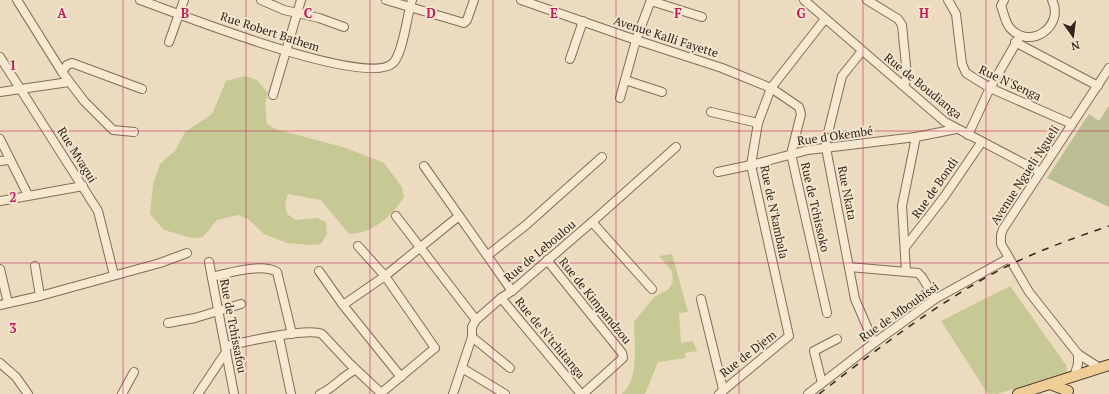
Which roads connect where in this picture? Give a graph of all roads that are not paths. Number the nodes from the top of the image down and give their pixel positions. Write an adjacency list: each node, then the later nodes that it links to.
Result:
1 (17, 0): 31 (street)
2 (140, 0): 18 (street, Rue Robert Bathem)
3 (184, 0): 18 (street)
4 (261, 0): 17 (street)
5 (301, 0): 17 (street)
6 (386, 0): 16 (street)
7 (474, 0): 16 (street)
8 (521, 0): 15 (street, Avenue Kalli Fayette)
9 (804, 0): 20 (street, Rue de Boudianga)
10 (867, 0): 35 (street)
11 (948, 0): 38 (street, Rue N'Senga)
12 (1004, 0): 23 (street)
13 (1052, 0): 23 (street)
14 (651, 1): 19 (street); 24 (street)
15 (533, 2): 21 (street, Avenue Kalli Fayette)
16 (411, 4): 26 (street, Rue Robert Bathem)
17 (297, 13): 22 (street); 26 (street)
18 (179, 14): 25 (street); 26 (street, Rue Robert Bathem)
19 (702, 17)
20 (825, 19): 27 (street, Rue de Boudianga); 37 (street, Rue de N'kambala)
21 (583, 22): 24 (street, Avenue Kalli Fayette); 29 (street)
22 (344, 27)
23 (1018, 39): 36 (street); 38 (street)
24 (636, 40): 33 (street); 37 (street, Avenue Kalli Fayette)
25 (169, 42)
26 (286, 50): 43 (street)
27 (862, 51): 35 (street, Rue de Boudianga); 56 (street, Rue Nkata)
28 (0, 57): 40 (street, Rue Mvagui)
29 (570, 59)
30 (1109, 68): 32 (street, Avenue Ngueli Ngueli)
31 (62, 72): 34 (street); 39 (street)
32 (1106, 78): 36 (street, Avenue Ngueli Ngueli)
33 (625, 80): 42 (street); 44 (street)
34 (69, 82): 40 (street); 50 (street)
35 (904, 86): 49 (street, Rue de Boudianga)
36 (1098, 86): 48 (street, Avenue Ngueli Ngueli)
37 (771, 88): 45 (street, Avenue Kalli Fayette); 47 (street, Rue de N'kambala)
38 (990, 88): 48 (street, Rue N'Senga); 51 (street)
39 (142, 89)
40 (22, 90): 41 (street); 65 (street, Rue Mvagui)
41 (0, 92)
42 (662, 92)
43 (273, 95)
44 (620, 98)
45 (799, 107): 57 (street, Rue de Tchissoko)
46 (711, 112): 47 (street)
47 (758, 123): 62 (street, Rue de N'kambala)
48 (1072, 124): 64 (street, Avenue Ngueli Ngueli)
49 (956, 129): 51 (street, Rue de Boudianga); 52 (street, Rue d'Okembé)
50 (134, 132)
51 (968, 135): 54 (street, Rue de Boudianga)
52 (916, 137): 56 (street, Rue d'Okembé); 72 (street)
53 (0, 139): 59 (street)
54 (981, 143): 64 (street, Rue de Boudianga); 72 (street, Rue de Bondi)
55 (676, 147): 70 (street, Rue de Leboulou)
56 (826, 148): 57 (street, Rue d'Okembé); 80 (street, Rue Nkata)
57 (791, 154): 62 (street, Rue d'Okembé); 97 (street, Rue de Tchissoko)
58 (602, 157): 75 (street)
59 (10, 160): 60 (street); 66 (street)
60 (0, 161)
61 (424, 166): 69 (street)
62 (751, 166): 63 (street, Rue d'Okembé); 100 (street, Rue de N'kambala)
63 (718, 172)
64 (1040, 172): 76 (street, Avenue Ngueli Ngueli)
65 (83, 186): 66 (street); 84 (street, Rue Mvagui)
66 (28, 195): 67 (street)
67 (0, 201)
68 (396, 216): 73 (street)
69 (459, 216): 73 (street); 75 (street)
70 (592, 222): 77 (street, Rue de Leboulou); 87 (street)
71 (358, 246): 85 (street)
72 (906, 246): 83 (street)
73 (421, 247): 85 (street); 98 (street)
74 (187, 253): 84 (street)
75 (488, 254): 88 (street)
76 (1009, 258): 92 (street, Rue de Mboubissi); 107 (street, Avenue Ngueli Ngueli)
77 (547, 260): 88 (street, Rue de Leboulou); 129 (street, Rue de Kimpandzou)
78 (209, 262): 86 (street, Rue de Tchissafou)
79 (35, 266): 89 (street)
80 (849, 267): 83 (street); 105 (street, Rue Nkata)
81 (0, 269): 93 (street)
82 (319, 271): 95 (street)
83 (906, 271): 92 (street)
84 (114, 275): 89 (street)
85 (385, 276): 95 (street); 114 (street)
86 (212, 277): 96 (street, Rue de Tchissafou); 101 (street)
87 (652, 289)
88 (512, 291): 90 (street, Rue de Leboulou)
89 (40, 296): 93 (street)
90 (501, 298): 98 (street, Rue de Leboulou); 129 (street, Rue de N'tchitanga)
91 (701, 298): 118 (street)
92 (935, 299): 105 (street, Rue de Mboubissi)
93 (4, 304)
94 (241, 304): 96 (street)
95 (343, 305): 114 (street)
96 (218, 311): 99 (street); 106 (street, Rue de Tchissafou)
97 (827, 313)
98 (476, 320): 103 (street)
99 (168, 322)
100 (790, 333): 118 (street, Rue de Djem)
101 (292, 334): 102 (street); 112 (street)
102 (279, 337): 106 (street); 125 (street)
103 (472, 337): 110 (street); 111 (street)
104 (837, 339): 116 (street)
105 (874, 343): 116 (street, Rue de Mboubissi)
106 (226, 349): 123 (street); 124 (street, Rue de Tchissafou)
107 (1078, 354): 109 (street, Avenue Ngueli Ngueli); 115 (street)
108 (0, 363): 122 (street)
109 (1104, 367): 115 (main road)
110 (462, 368): 127 (street); 128 (street)
111 (510, 368)
112 (355, 370): 120 (street); 126 (street)
113 (134, 372): 119 (street)
114 (401, 377): 120 (street)
115 (1069, 379): 117 (main road); 121 (main road)
116 (822, 384): 130 (street, Rue de Mboubissi)
117 (1050, 384): 121 (main road); 131 (main road)
118 (721, 392)
119 (126, 393)
120 (382, 393)
121 (1069, 393)
122 (28, 394)
123 (198, 394)
124 (234, 394)
125 (291, 394)
126 (320, 394)
127 (453, 394)
128 (505, 394)
129 (582, 394)
130 (808, 394)
131 (1018, 394)

